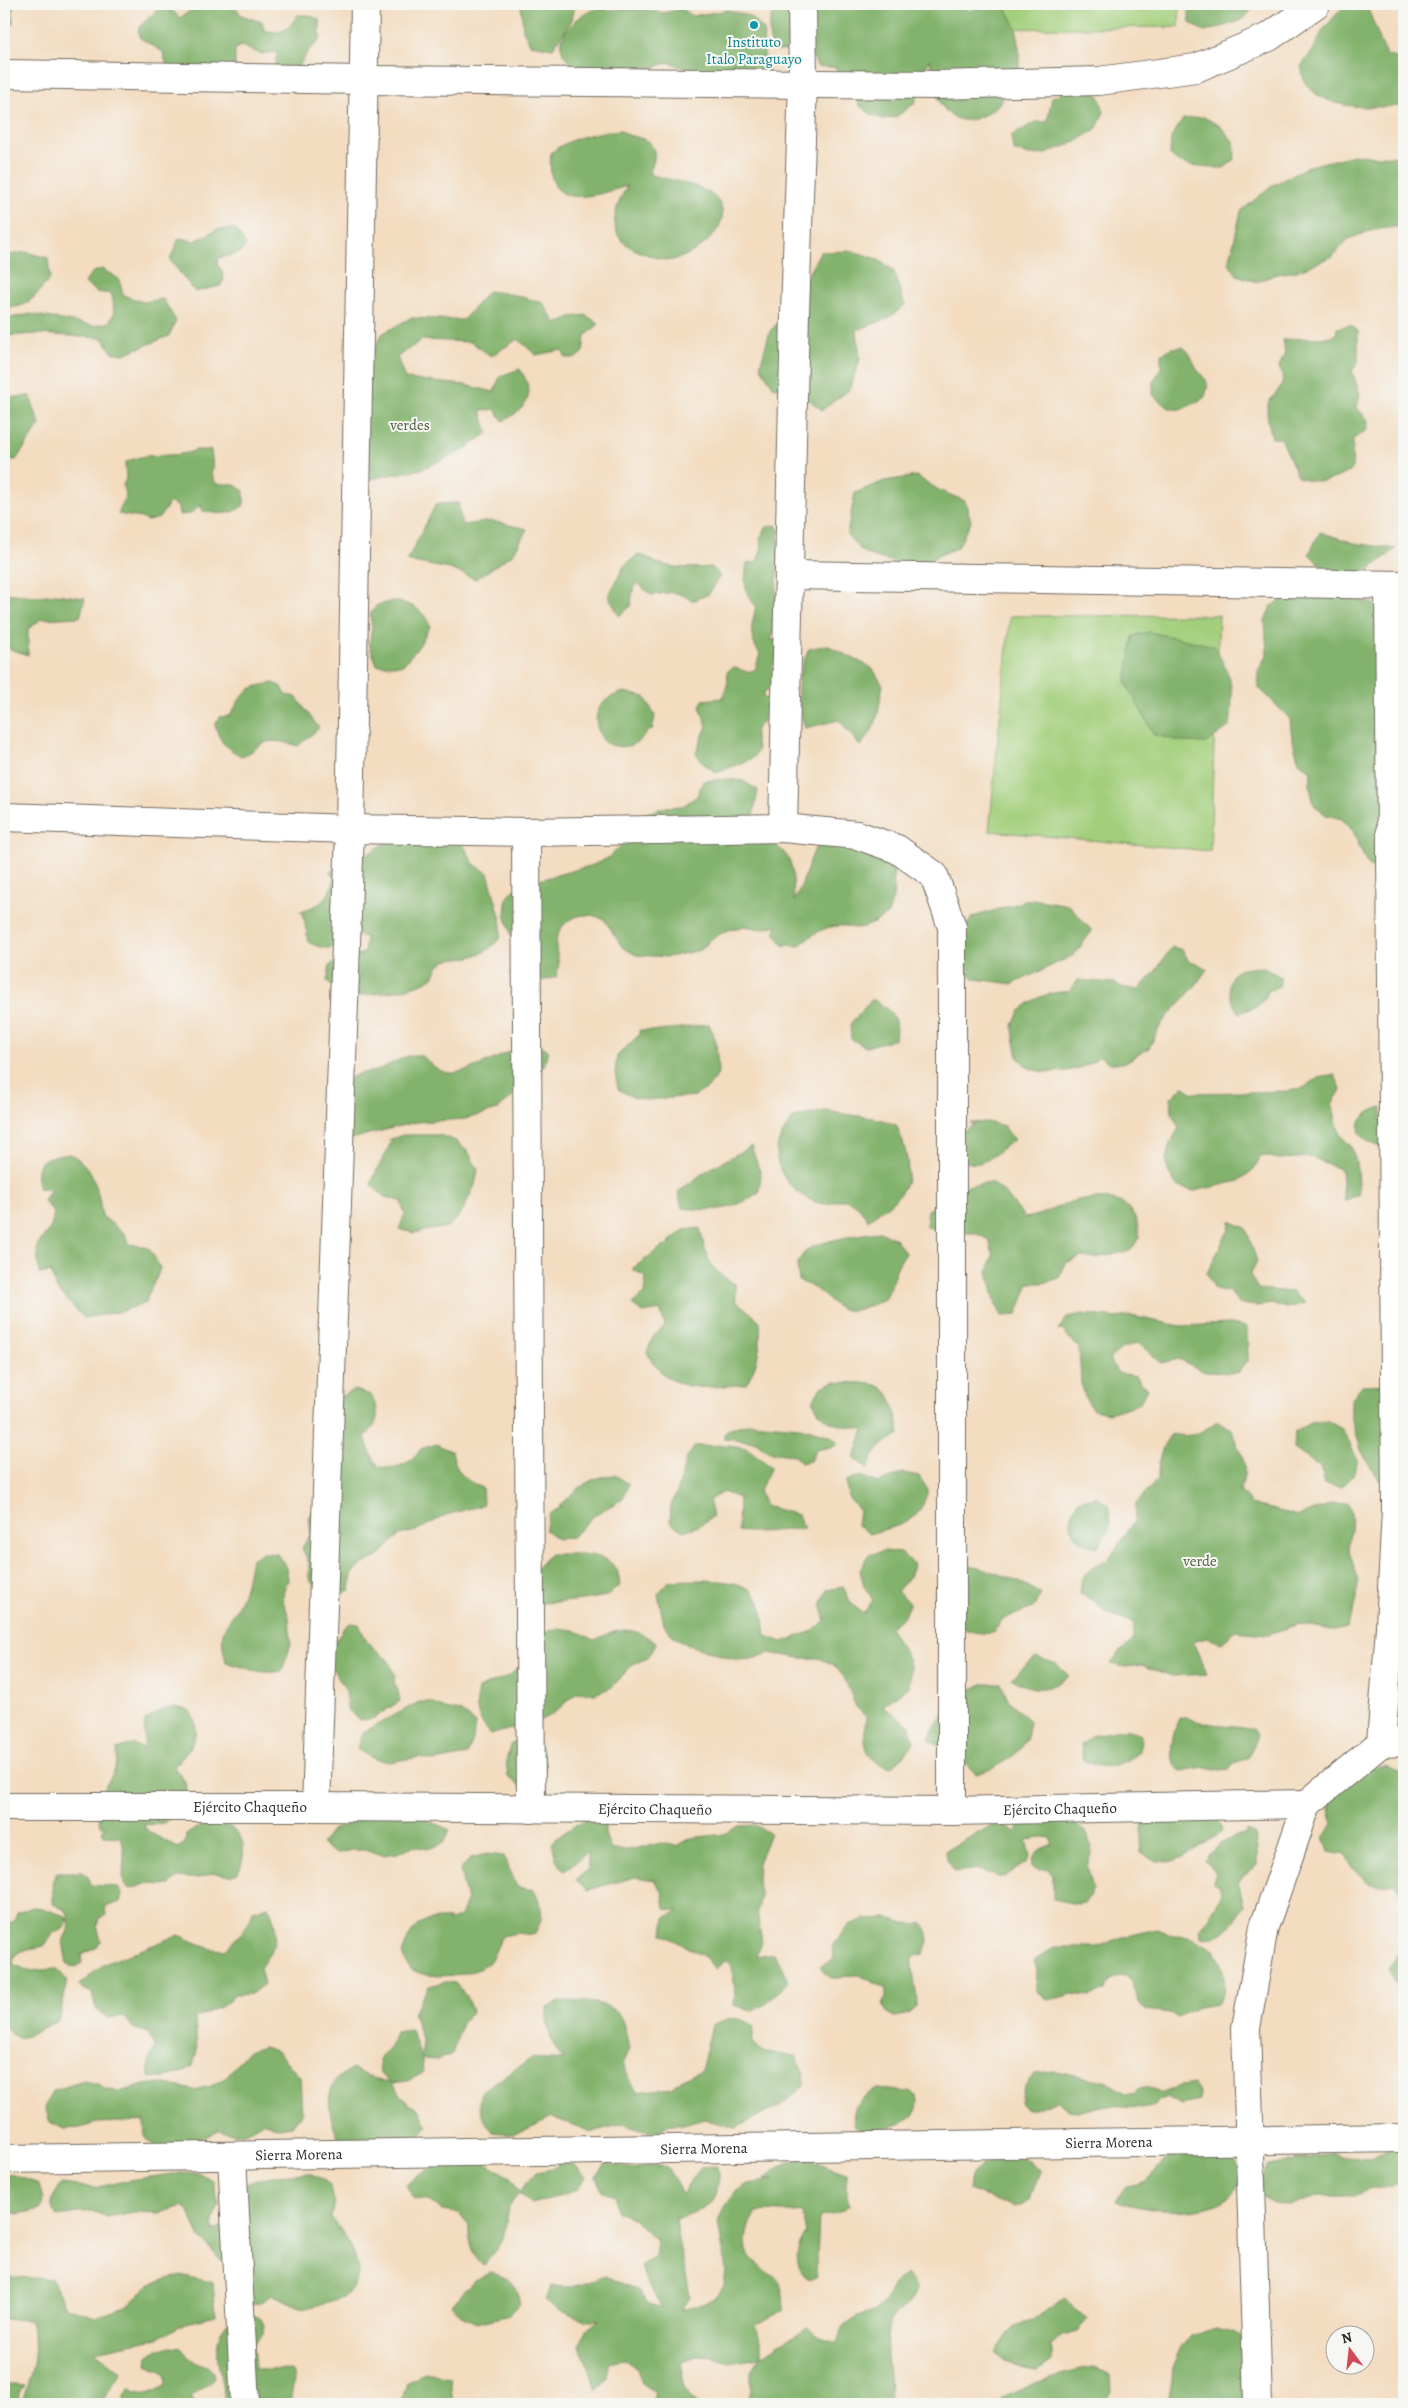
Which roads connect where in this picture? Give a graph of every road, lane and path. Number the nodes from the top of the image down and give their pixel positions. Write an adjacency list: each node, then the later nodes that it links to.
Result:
1 (365, 4): 5 (street)
2 (802, 4): 6 (street)
3 (1316, 4): 6 (street)
4 (4, 74): 5 (street)
5 (363, 80): 6 (street); 11 (street)
6 (803, 82): 7 (street)
7 (790, 575): 8 (street); 10 (street)
8 (1397, 585): 13 (street)
9 (4, 817): 11 (street)
10 (783, 828): 12 (street); 18 (street)
11 (350, 829): 12 (street); 16 (street)
12 (526, 832): 17 (street)
13 (1392, 1743): 14 (street)
14 (1307, 1804): 18 (street, Ejército Chaqueño); 20 (street)
15 (4, 1807): 16 (street, Ejército Chaqueño)
16 (316, 1807): 17 (street, Ejército Chaqueño)
17 (531, 1809): 18 (street, Ejército Chaqueño)
18 (952, 1811)
19 (1404, 2138): 20 (street, Sierra Morena)
20 (1248, 2141): 21 (street, Sierra Morena); 24 (street)
21 (232, 2157): 22 (street, Sierra Morena); 23 (street)
22 (4, 2159)
23 (245, 2404)
24 (1258, 2404)

